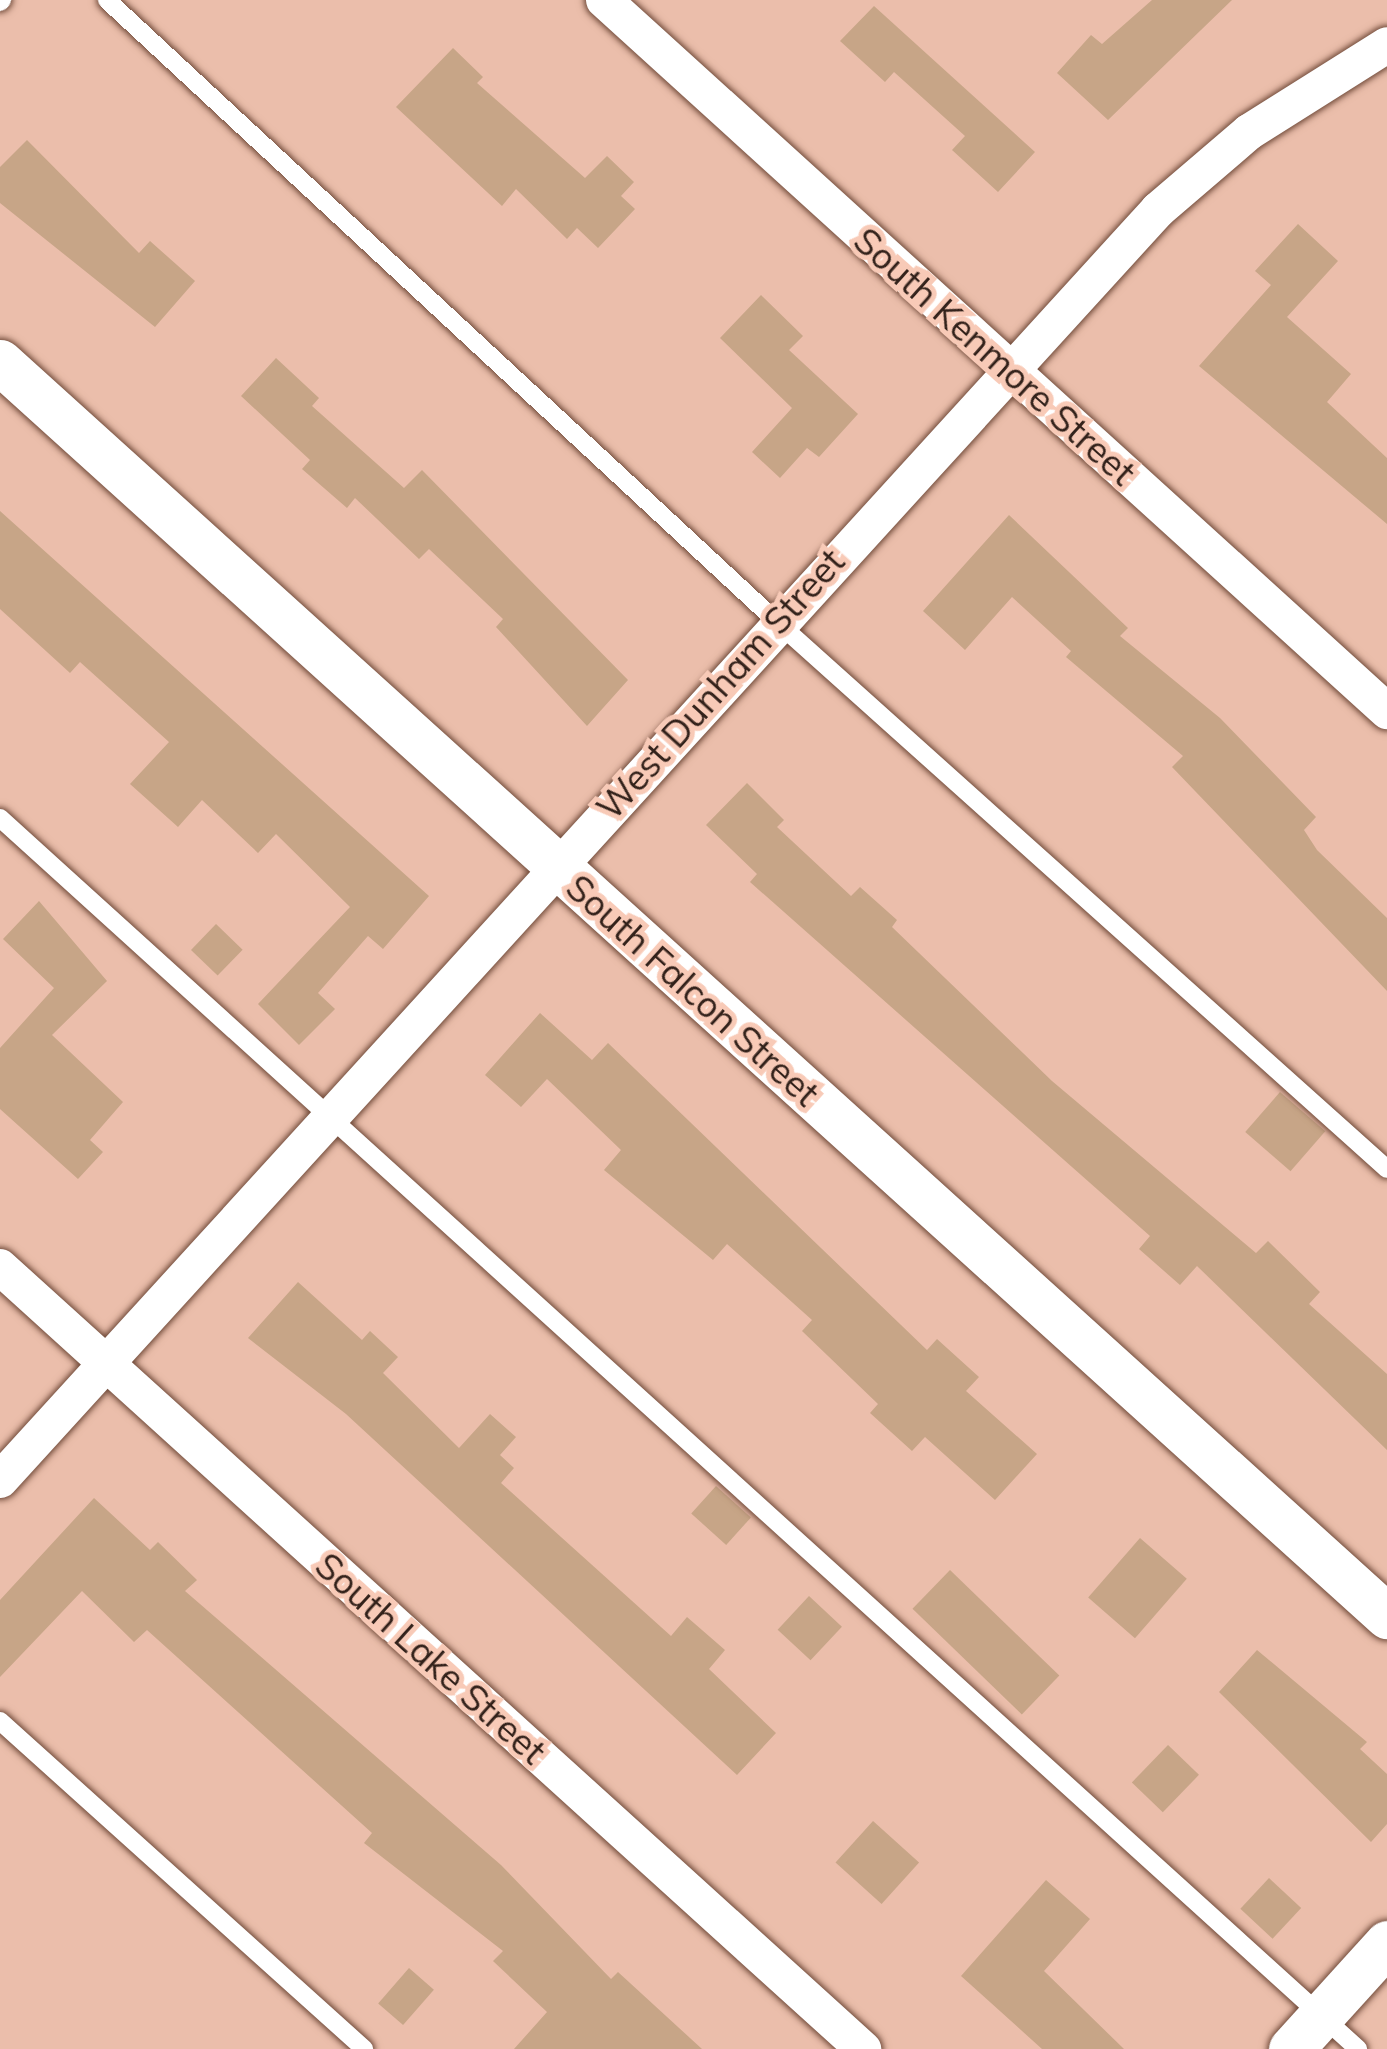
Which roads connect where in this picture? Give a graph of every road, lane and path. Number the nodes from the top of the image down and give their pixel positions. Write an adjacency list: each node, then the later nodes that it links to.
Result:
1 (107, 0): 6 (lane)
2 (604, 0): 5 (street, South Kenmore Street)
3 (1387, 45): 5 (street, West Dunham Street)
4 (0, 362): 9 (street, South Falcon Street)
5 (1008, 369): 6 (street, West Dunham Street); 7 (street, South Kenmore Street)
6 (776, 622): 9 (street, West Dunham Street); 11 (lane)
7 (1387, 712)
8 (0, 818): 10 (lane)
9 (555, 864): 10 (street, West Dunham Street); 15 (street, South Falcon Street)
10 (331, 1114): 13 (street, West Dunham Street); 18 (lane)
11 (1387, 1168)
12 (0, 1267): 13 (street, South Lake Street)
13 (106, 1363): 14 (street, West Dunham Street); 20 (street, South Lake Street)
14 (0, 1480)
15 (1387, 1616)
16 (0, 1720): 19 (lane)
17 (1387, 1943): 18 (street)
18 (1322, 2015): 21 (street); 22 (lane)
19 (364, 2049)
20 (863, 2049)
21 (1291, 2049)
22 (1358, 2049)

